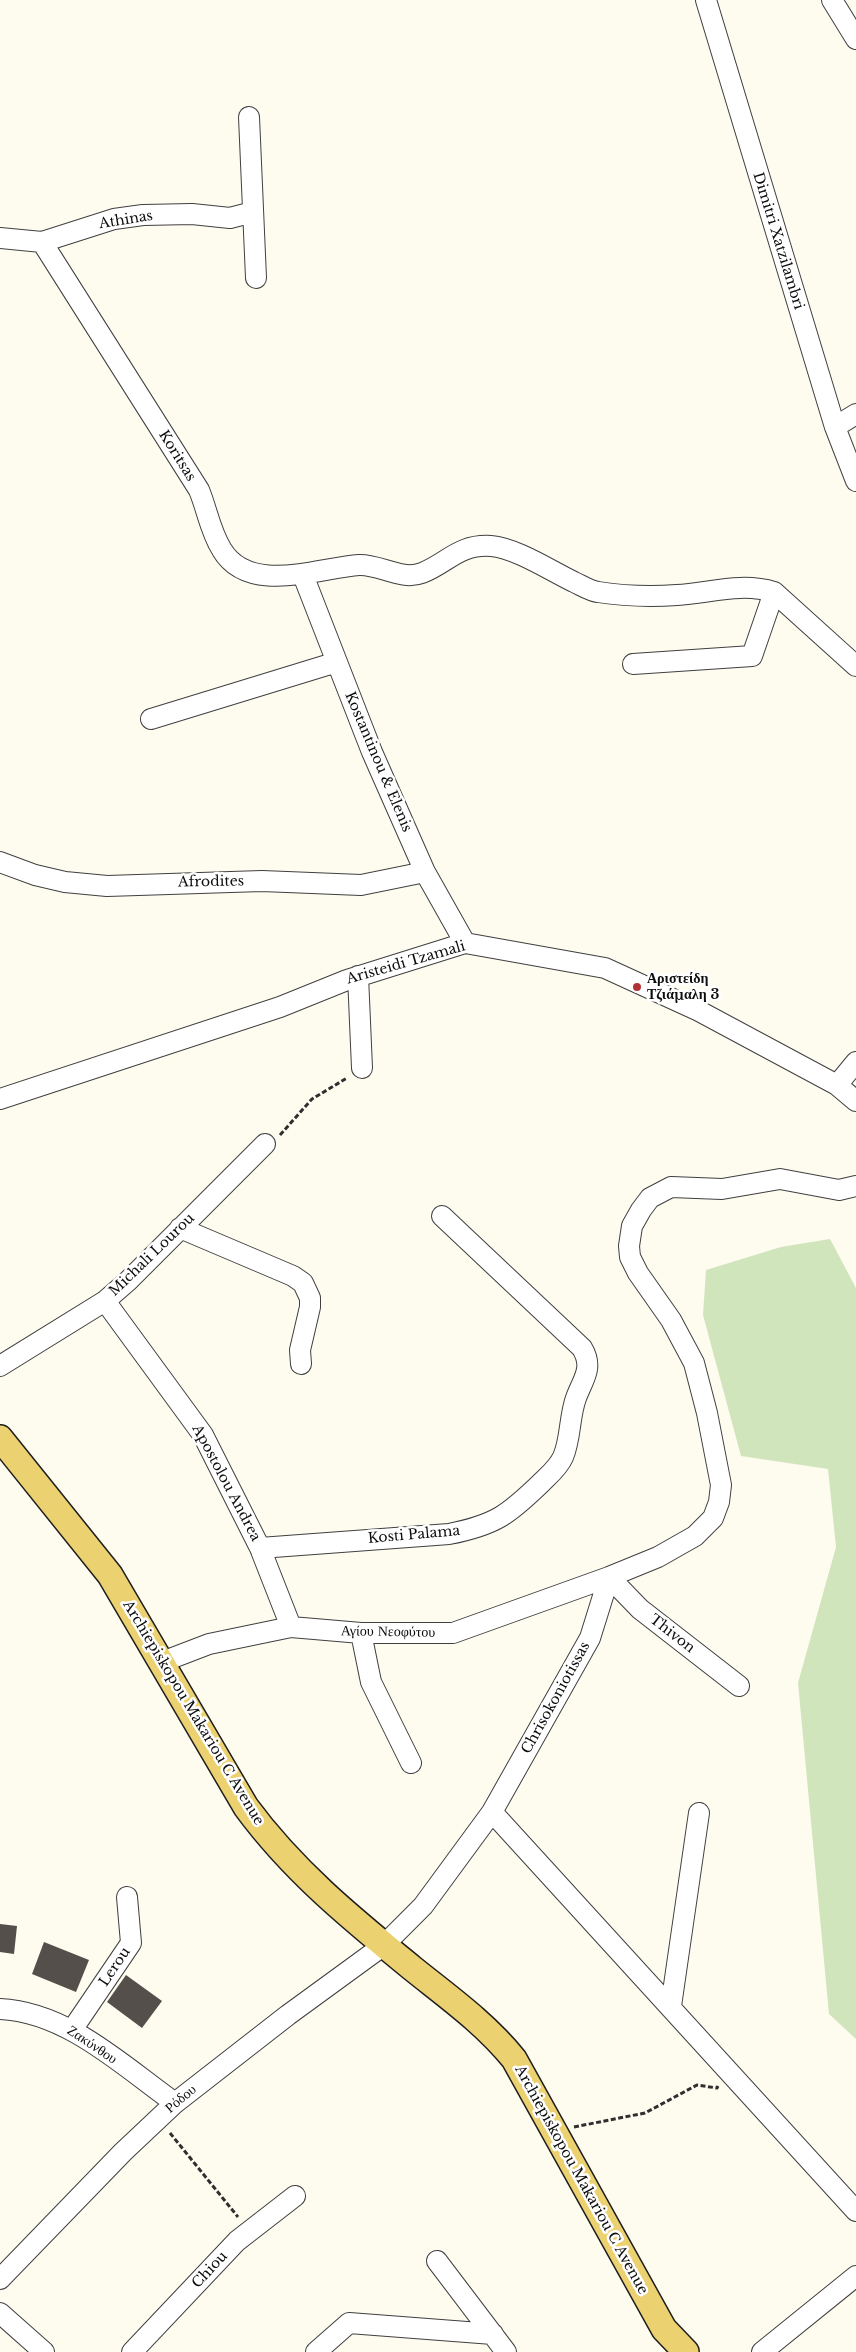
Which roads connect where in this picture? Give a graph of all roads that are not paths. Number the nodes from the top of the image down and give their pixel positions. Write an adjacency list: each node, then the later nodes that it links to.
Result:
1 (706, 0): 10 (street, Dimitri Xatzilambri)
2 (832, 0): 3 (street)
3 (856, 39)
4 (248, 117): 5 (street)
5 (253, 212): 7 (street, Athinas); 8 (street)
6 (0, 238): 7 (street, Athinas)
7 (42, 242): 12 (street, Koritsas)
8 (256, 278)
9 (856, 414): 10 (street)
10 (835, 427): 11 (street, Dimitri Xatzilambri)
11 (856, 481)
12 (303, 575): 13 (street, Koritsas); 14 (street, Kostantinou & Elenis)
13 (774, 592): 15 (street); 16 (street)
14 (337, 662): 17 (street); 19 (street, Kostantinou & Elenis)
15 (633, 664)
16 (856, 666)
17 (151, 719)
18 (0, 862): 19 (street, Afrodites)
19 (425, 872): 20 (street, Kostantinou & Elenis)
20 (465, 943): 21 (street, Aristeidi Tzamali); 24 (street, Aristeidi Tzamali)
21 (358, 976): 23 (street); 25 (street, Aristeidi Tzamali)
22 (856, 1062): 24 (street)
23 (362, 1068)
24 (837, 1084): 26 (street, Aristeidi Tzamali)
25 (0, 1099)
26 (856, 1101)
27 (264, 1144): 30 (street, Michali Lourou)
28 (856, 1186): 37 (street)
29 (442, 1216): 36 (street, Kosti Palama)
30 (180, 1228): 31 (street, Michali Lourou); 32 (street)
31 (104, 1301): 33 (street, Michali Lourou); 36 (street, Apostolou Andrea)
32 (301, 1364)
33 (0, 1366)
34 (0, 1438): 35 (main road, Archiepiskopou Makariou C Avenue)
35 (10, 1459): 40 (main road, Archiepiskopou Makariou C Avenue)
36 (260, 1548): 38 (street, Apostolou Andrea)
37 (609, 1577): 39 (street, Αγίου Νεοφύτου); 41 (street, Thivon); 43 (street, Chrisokoniotissas)
38 (291, 1627): 39 (street, Αγίου Νεοφύτου); 40 (street, Αγίου Νεοφύτου)
39 (361, 1634): 42 (street)
40 (162, 1662): 46 (main road, Archiepiskopou Makariou C Avenue)
41 (739, 1686)
42 (411, 1763)
43 (492, 1812): 46 (street, Chrisokoniotissas); 47 (street)
44 (699, 1813): 47 (street)
45 (127, 1897): 49 (street, Lerou)
46 (384, 1945): 50 (street, Ρόδου); 62 (main road, Archiepiskopou Makariou C Avenue)
47 (671, 2006): 52 (street)
48 (0, 2009): 49 (street, Ζακύνθου)
49 (72, 2030): 50 (street, Ζακύνθου)
50 (175, 2103): 55 (street, Ρόδου)
51 (295, 2196): 59 (street, Chiou)
52 (856, 2211)
53 (437, 2261): 57 (street)
54 (856, 2276): 63 (street)
55 (0, 2279)
56 (0, 2313): 58 (street)
57 (493, 2334): 60 (street); 61 (street)
58 (44, 2352)
59 (132, 2352)
60 (316, 2352)
61 (506, 2352)
62 (686, 2352)
63 (762, 2352)

